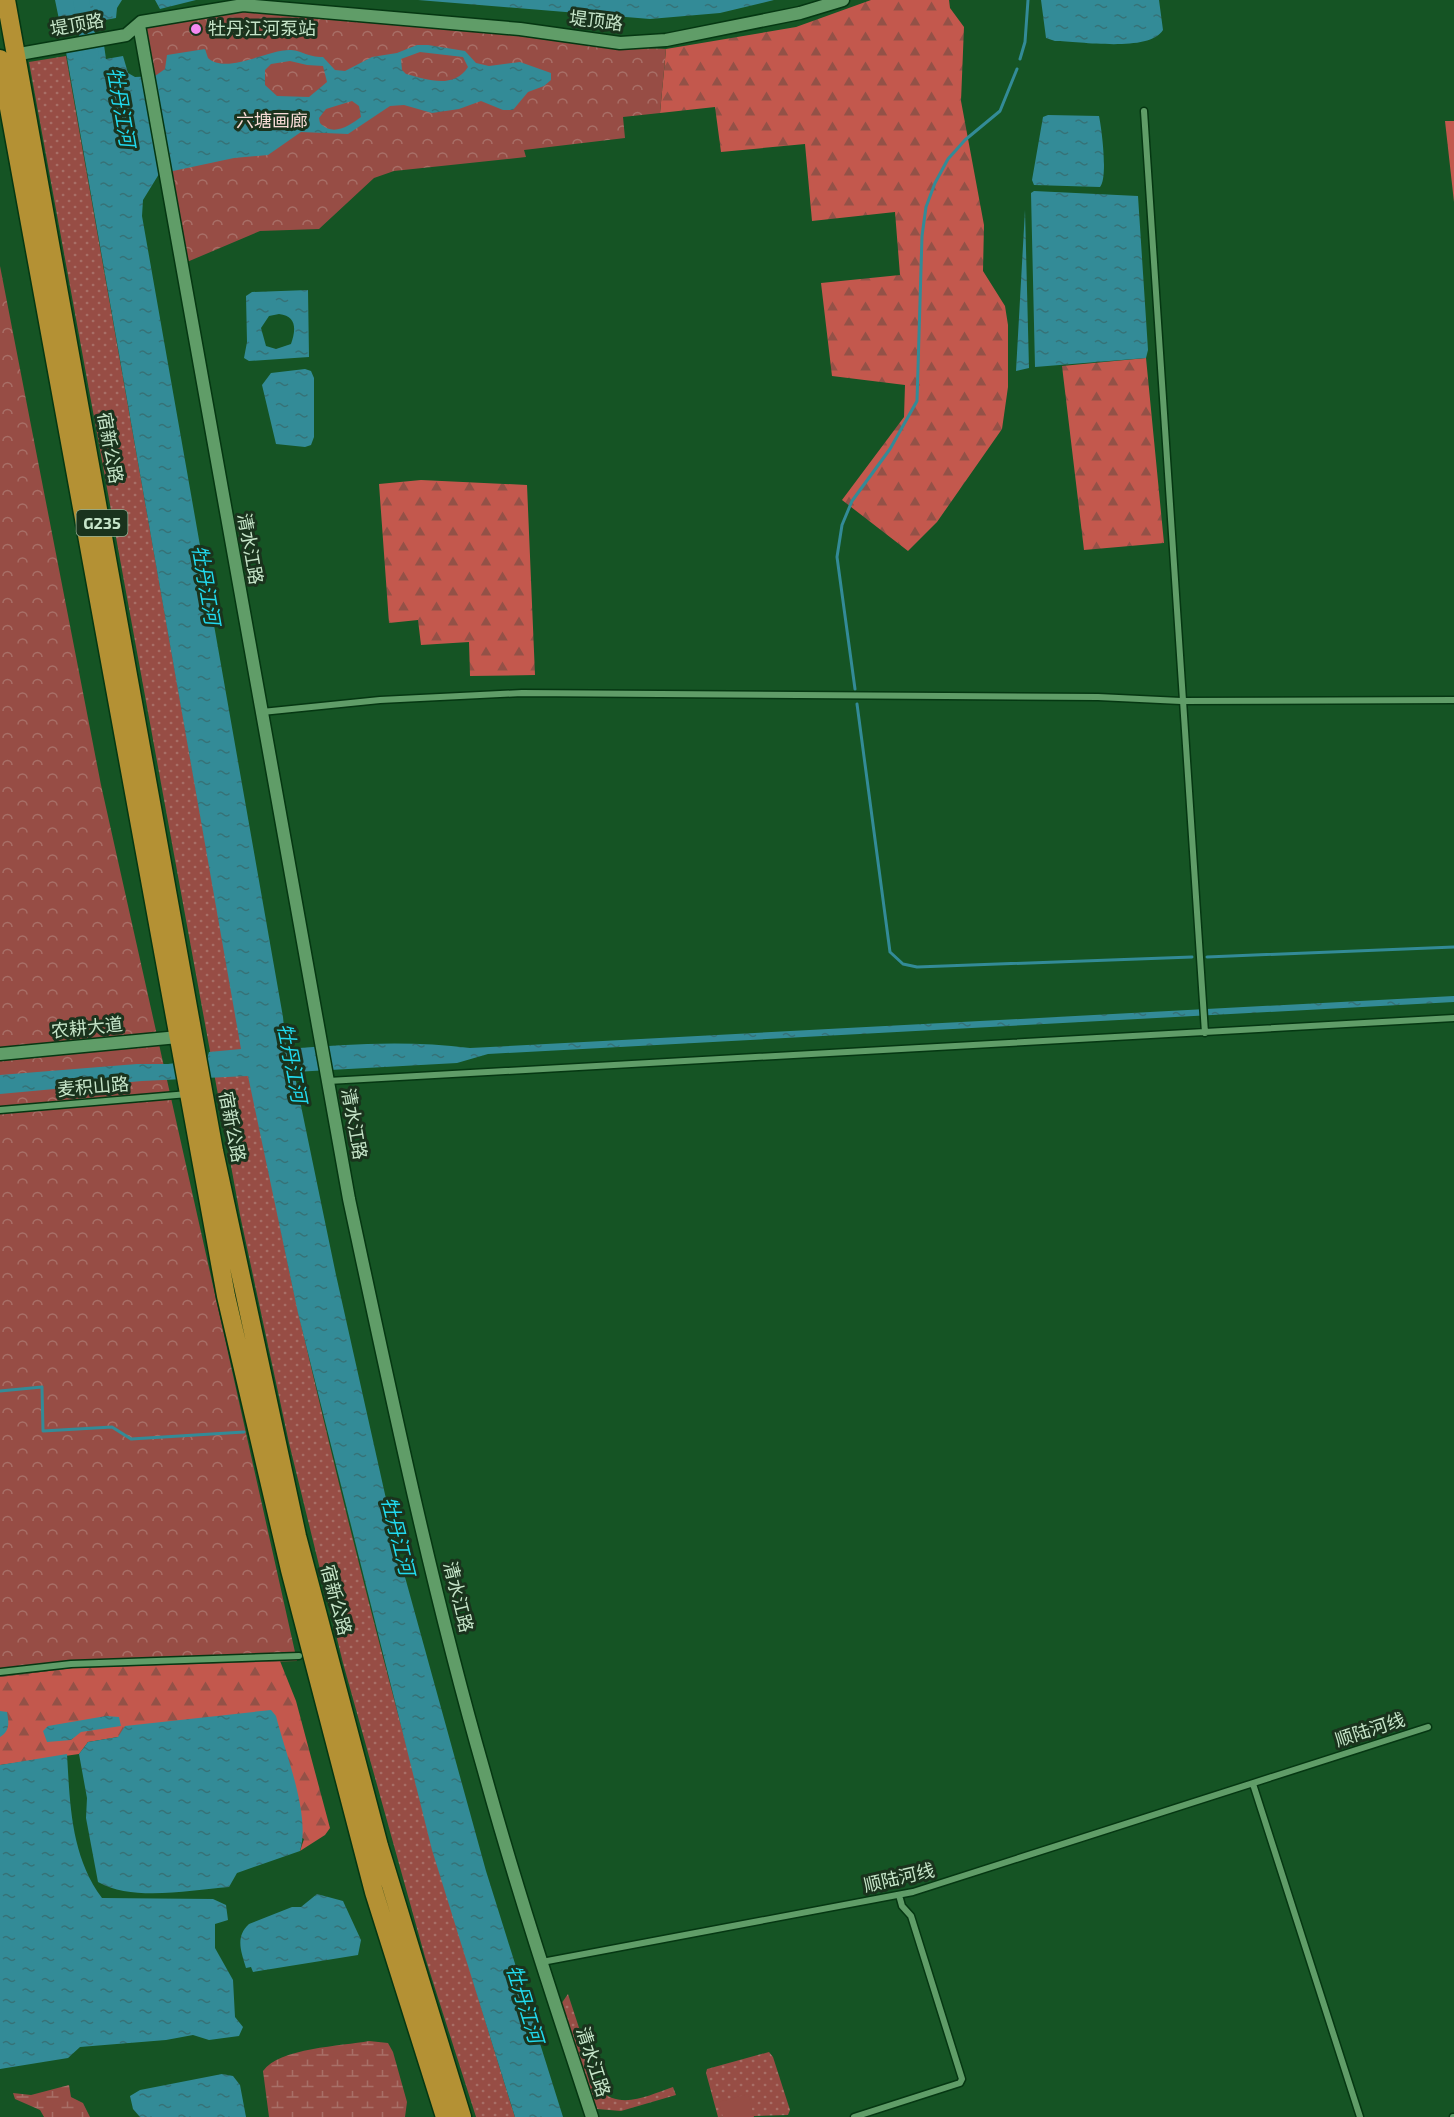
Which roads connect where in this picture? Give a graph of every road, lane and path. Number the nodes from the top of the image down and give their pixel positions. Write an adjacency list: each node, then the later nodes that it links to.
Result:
1 (6, 0): 12 (highway, 宿新公路 / G235)
2 (843, 0): 3 (street, 堤顶路)
3 (139, 25): 4 (street, 堤顶路); 9 (street, 清水江路)
4 (25, 53)
5 (0, 59): 12 (highway, G235)
6 (1144, 111): 8 (street)
7 (1454, 700): 8 (street)
8 (1181, 701): 9 (street); 11 (street)
9 (261, 712): 14 (street, 清水江路)
10 (1454, 1018): 11 (street)
11 (1205, 1033): 14 (street)
12 (184, 1044): 13 (street, 农耕大道); 15 (highway)
13 (0, 1054)
14 (327, 1079): 22 (street, 清水江路)
15 (193, 1089): 16 (street, 麦积山路); 23 (highway, 宿新公路); 24 (highway, 宿新公路)
16 (0, 1110)
17 (299, 1656): 18 (street)
18 (0, 1672)
19 (1428, 1727): 20 (street, 顺陆河线)
20 (1253, 1784): 21 (street, 顺陆河线); 27 (street)
21 (899, 1895): 22 (street, 顺陆河线); 26 (street)
22 (542, 1962): 25 (street, 清水江路)
23 (445, 2117)
24 (462, 2117)
25 (592, 2117)
26 (854, 2117)
27 (1360, 2117)

